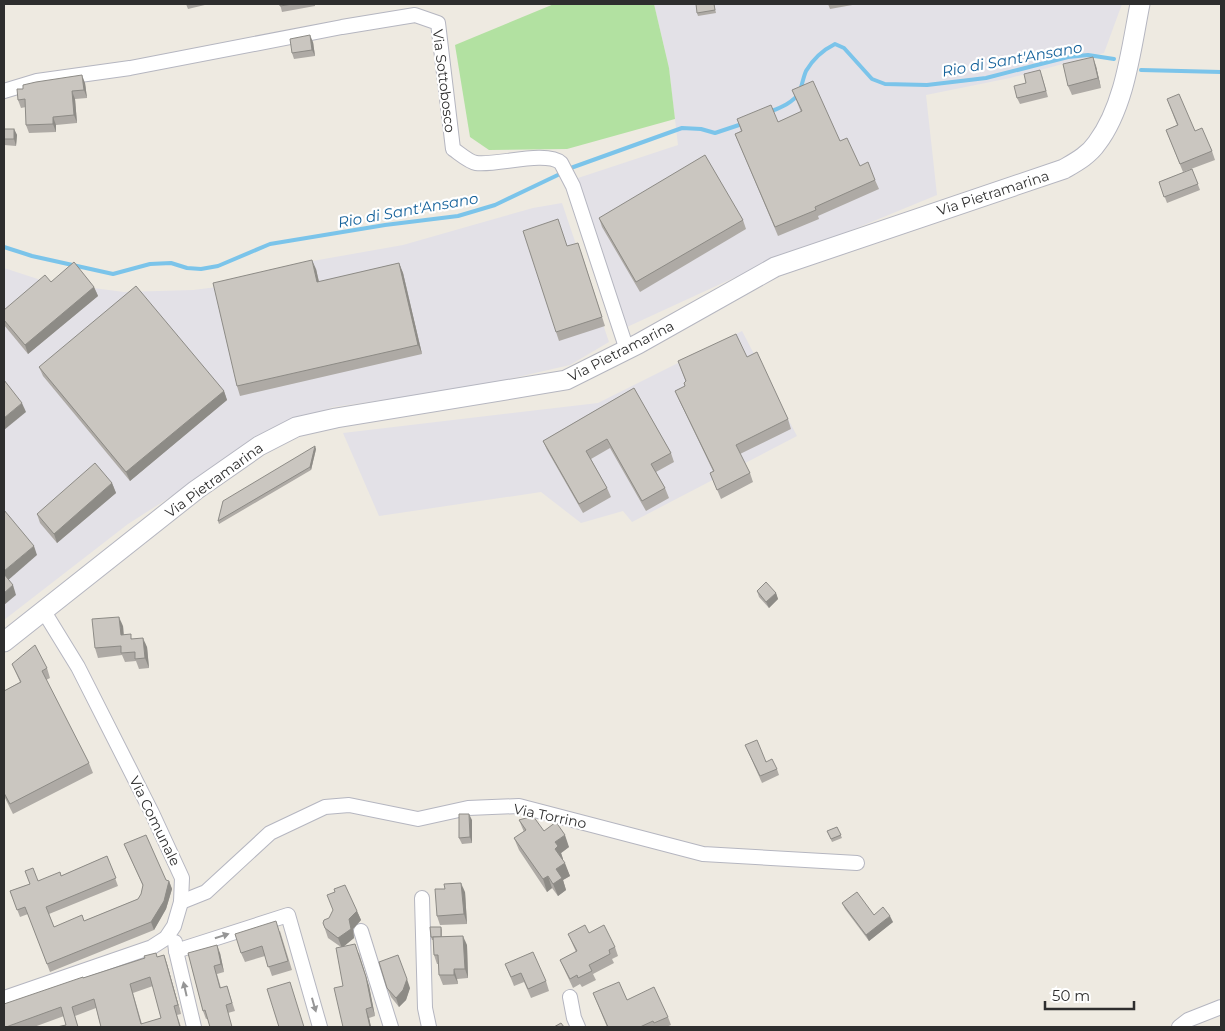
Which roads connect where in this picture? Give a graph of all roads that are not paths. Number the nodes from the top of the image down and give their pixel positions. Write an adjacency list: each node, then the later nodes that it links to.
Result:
1 (1140, 4): 3 (main road, Via Pietramarina)
2 (4, 91): 3 (street, Via Sottobosco)
3 (627, 350): 4 (main road, Via Pietramarina)
4 (43, 610): 5 (main road, Via Pietramarina); 8 (street, Via Comunale)
5 (4, 642)
6 (857, 863): 8 (street, Via Torrino)
7 (422, 898): 18 (street)
8 (181, 902): 9 (street, Via Comunale)
9 (174, 926): 11 (street); 12 (street, Via Comunale)
10 (361, 930): 17 (street)
11 (176, 951): 15 (street, one-way to 11); 16 (street, one-way to 16)
12 (4, 998)
13 (570, 998): 19 (street)
14 (1221, 1007): 20 (street)
15 (194, 1027)
16 (320, 1027)
17 (391, 1027)
18 (429, 1027)
19 (578, 1027)
20 (1179, 1027)

